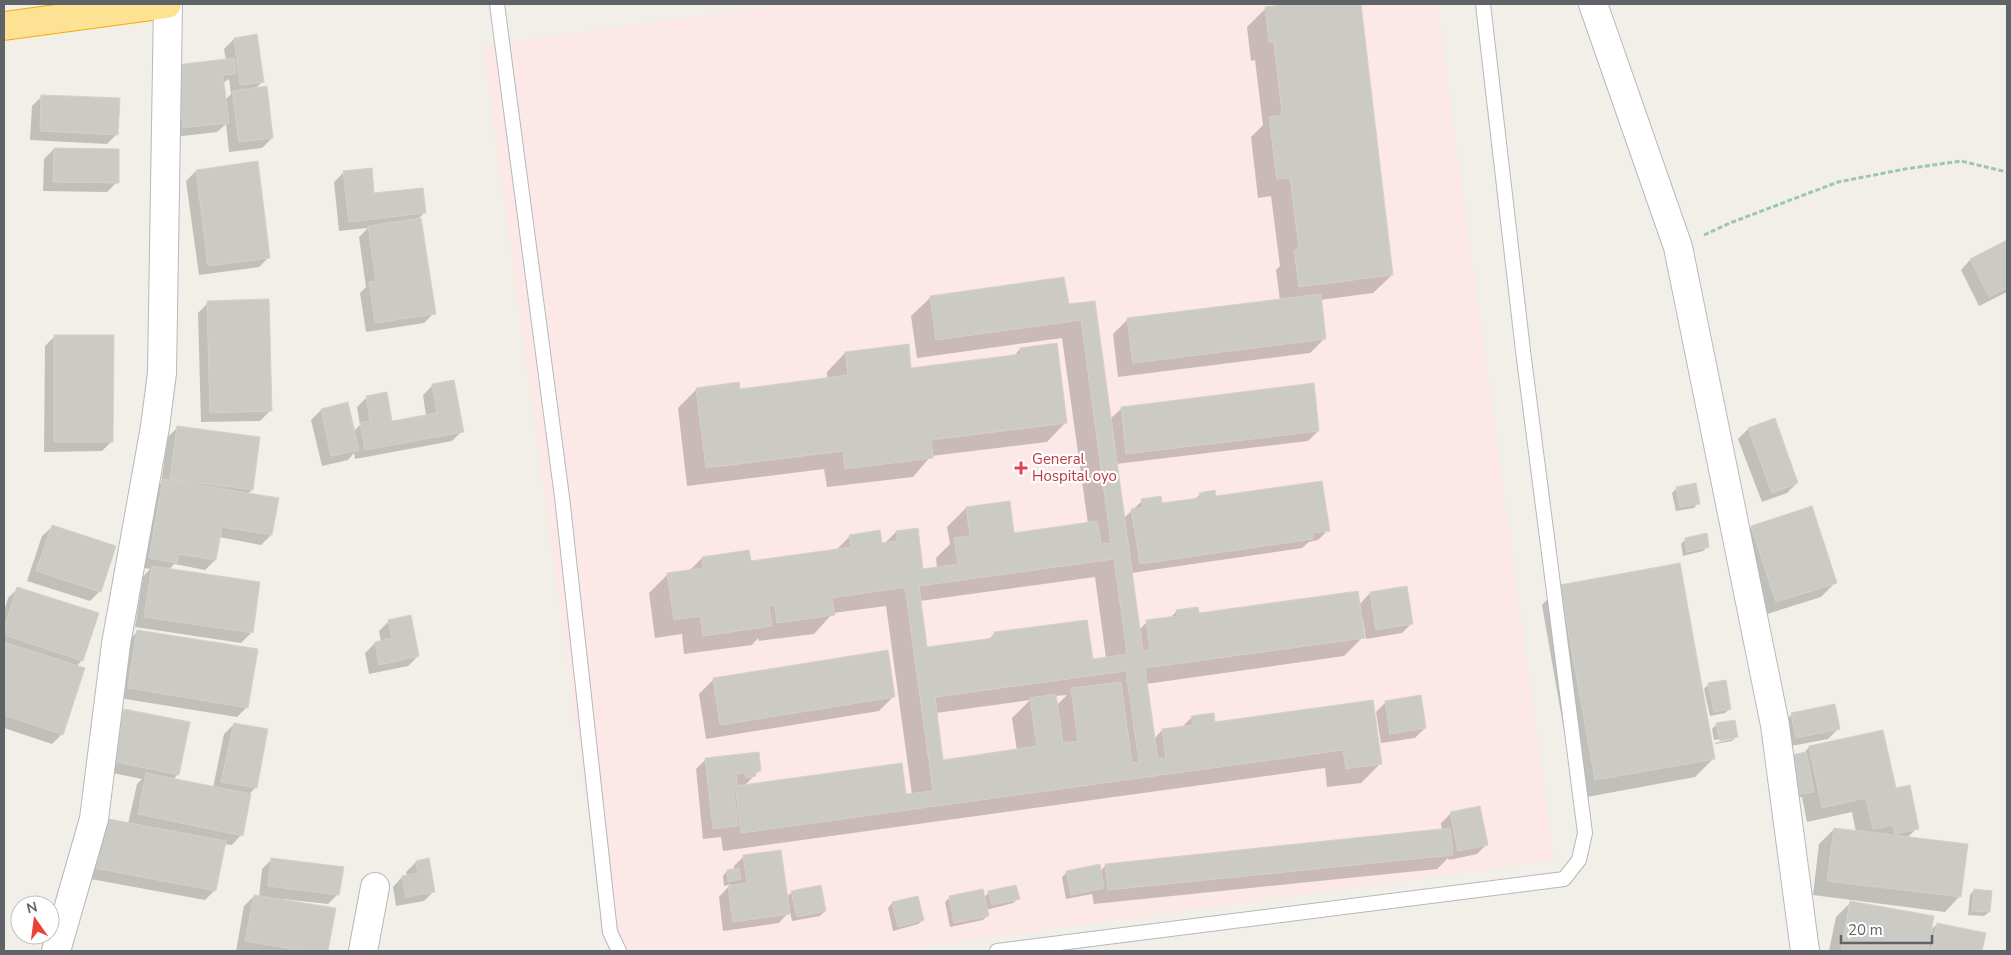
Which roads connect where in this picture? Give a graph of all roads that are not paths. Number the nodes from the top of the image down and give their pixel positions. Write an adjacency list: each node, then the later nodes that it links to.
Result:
1 (168, 4): 5 (highway); 7 (street)
2 (497, 4): 9 (lane)
3 (1483, 4): 10 (lane)
4 (1593, 4): 11 (street)
5 (4, 26)
6 (375, 887): 8 (street)
7 (56, 951)
8 (363, 951)
9 (619, 951)
10 (997, 951)
11 (1806, 951)

